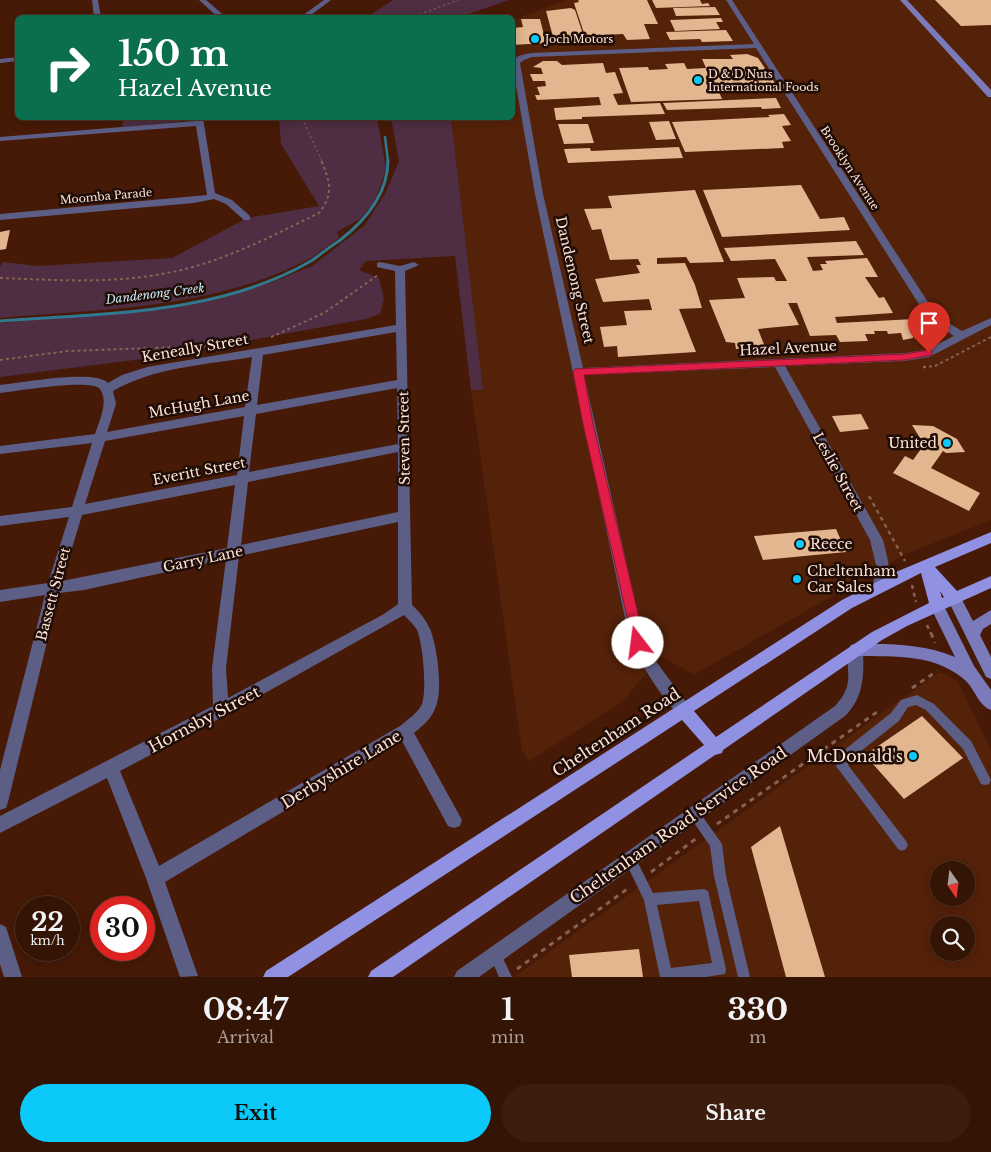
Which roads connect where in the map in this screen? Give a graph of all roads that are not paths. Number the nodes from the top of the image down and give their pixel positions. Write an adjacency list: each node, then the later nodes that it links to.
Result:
1 (95, 0): 6 (street)
2 (202, 0): 7 (street)
3 (328, 0): 8 (street)
4 (729, 0): 9 (street, Brooklyn Avenue)
5 (903, 0): 12 (street)
6 (98, 15)
7 (220, 15)
8 (306, 15)
9 (758, 46): 21 (street, Brooklyn Avenue); 24 (street, Dandenong Street)
10 (15, 59): 11 (street)
11 (0, 61)
12 (991, 95)
13 (200, 120): 14 (street); 15 (street)
14 (0, 139)
15 (214, 196): 16 (street, Moomba Parade); 17 (street)
16 (0, 217)
17 (247, 218)
18 (414, 265): 20 (street, Steven Street)
19 (991, 321): 21 (street, Hazel Avenue)
20 (401, 328): 22 (street, Keneally Street); 25 (street, Steven Street)
21 (963, 336): 23 (street, Hazel Avenue)
22 (255, 346): 27 (street, Keneally Street); 28 (street)
23 (778, 364): 24 (street, Hazel Avenue); 40 (street, Leslie Street)
24 (578, 372): 53 (street, Dandenong Street)
25 (403, 383): 28 (street, McHugh Lane); 30 (street, Steven Street)
26 (0, 389): 27 (street)
27 (107, 389): 29 (street, Bassett Street)
28 (251, 410): 29 (street, McHugh Lane); 32 (street)
29 (98, 438): 31 (street, McHugh Lane); 33 (street, Bassett Street)
30 (403, 447): 32 (street, Everitt Street); 34 (street, Steven Street)
31 (0, 450)
32 (242, 478): 33 (street, Everitt Street); 37 (street)
33 (76, 511): 35 (street, Everitt Street); 41 (street, Bassett Street)
34 (405, 515): 37 (street, Garry Lane); 45 (street, Steven Street)
35 (0, 521)
36 (991, 537): 38 (main road, Cheltenham Road)
37 (232, 553): 41 (street, Garry Lane); 52 (street)
38 (925, 565): 40 (main road, Cheltenham Road); 43 (main road); 44 (main road)
39 (991, 582): 43 (main road)
40 (880, 586): 53 (main road, Cheltenham Road)
41 (52, 589): 42 (street, Garry Lane); 58 (street, Bassett Street)
42 (0, 596)
43 (954, 598): 44 (main road); 47 (street)
44 (937, 606): 48 (main road); 50 (street)
45 (405, 607): 52 (street, Hornsby Street); 54 (street, Derbyshire Lane)
46 (991, 616): 47 (street)
47 (972, 633): 49 (street)
48 (856, 650): 50 (street); 55 (main road); 59 (street, Cheltenham Road Service Road)
49 (991, 672)
50 (975, 680): 51 (street)
51 (991, 703)
52 (221, 710): 56 (street, Hornsby Street)
53 (684, 711): 55 (main road, Dandenong Street); 70 (main road, Cheltenham Road)
54 (405, 732): 61 (street); 64 (street, Derbyshire Lane)
55 (716, 748): 71 (main road)
56 (110, 768): 60 (street, Hornsby Street); 64 (street)
57 (985, 780): 62 (lane)
58 (0, 802)
59 (694, 814): 63 (street, Cheltenham Road Service Road); 74 (lane)
60 (2, 819)
61 (454, 820)
62 (902, 845)
63 (630, 859): 65 (lane); 67 (street, Cheltenham Road Service Road)
64 (155, 878): 68 (street)
65 (650, 899): 65 (lane)
66 (0, 933): 69 (street)
67 (495, 954): 72 (street, Cheltenham Road Service Road); 73 (lane)
68 (190, 976)
69 (13, 977)
70 (272, 977)
71 (378, 977)
72 (462, 977)
73 (506, 977)
74 (744, 977)

